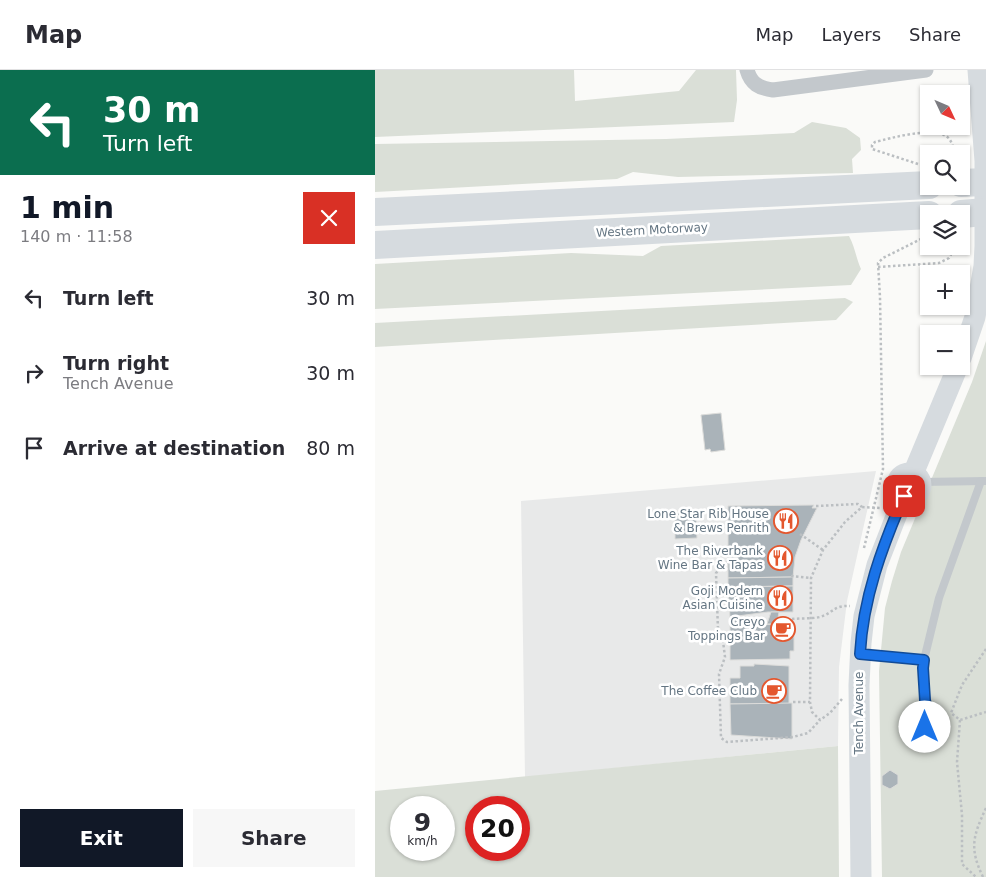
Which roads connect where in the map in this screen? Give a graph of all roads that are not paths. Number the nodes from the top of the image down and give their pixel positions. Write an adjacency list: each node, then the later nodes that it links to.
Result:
1 (747, 70): 2 (street)
2 (927, 70)
3 (978, 70): 4 (street)
4 (983, 101): 5 (street)
5 (986, 172): 7 (highway); 13 (street)
6 (920, 175): 8 (highway)
7 (970, 179)
8 (375, 212)
9 (986, 212): 10 (highway)
10 (970, 213)
11 (920, 216): 12 (highway, Western Motorway)
12 (375, 245)
13 (986, 246): 14 (street)
14 (970, 332)
15 (956, 375): 16 (street)
16 (917, 478): 17 (lane); 18 (street, Tench Avenue)
17 (983, 481): 19 (lane)
18 (860, 654): 19 (lane); 21 (street, Tench Avenue)
19 (924, 660): 20 (lane)
20 (922, 740)
21 (861, 877)

